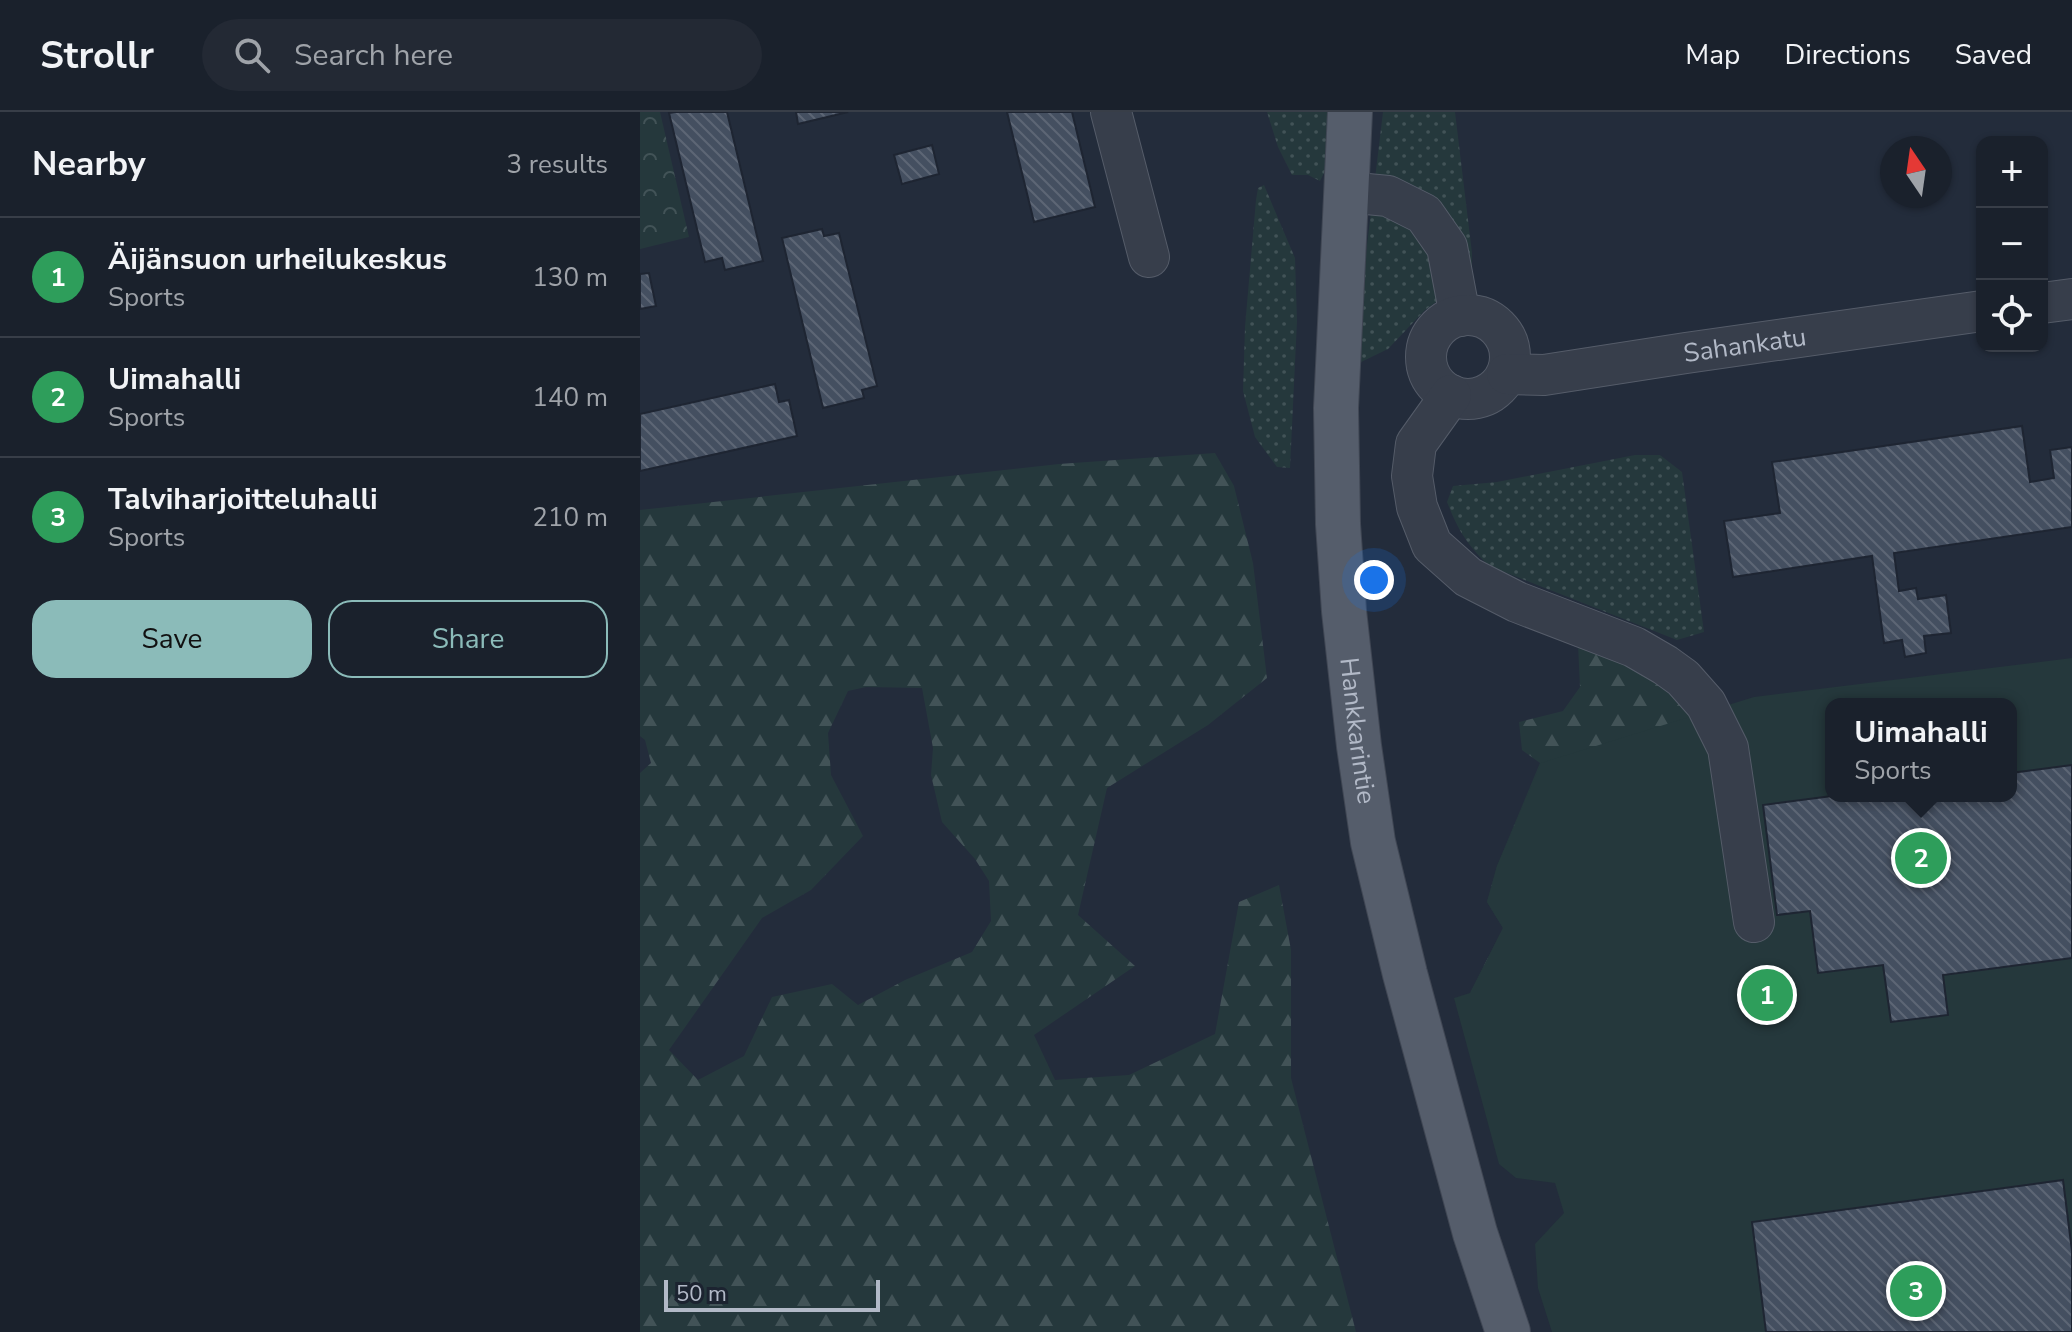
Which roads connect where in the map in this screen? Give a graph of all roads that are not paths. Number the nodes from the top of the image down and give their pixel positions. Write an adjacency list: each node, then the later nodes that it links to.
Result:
1 (1111, 112): 4 (street)
2 (1350, 112): 3 (main road, Hankkarintie)
3 (1346, 192): 8 (street); 12 (main road, Hankkarintie)
4 (1149, 257)
5 (2072, 299): 6 (street)
6 (2048, 302)
7 (1976, 312): 9 (street, Sahankatu)
8 (1460, 316): 9 (street); 10 (street)
9 (1507, 374): 10 (street)
10 (1451, 395): 11 (street)
11 (1754, 922)
12 (1508, 1332)

